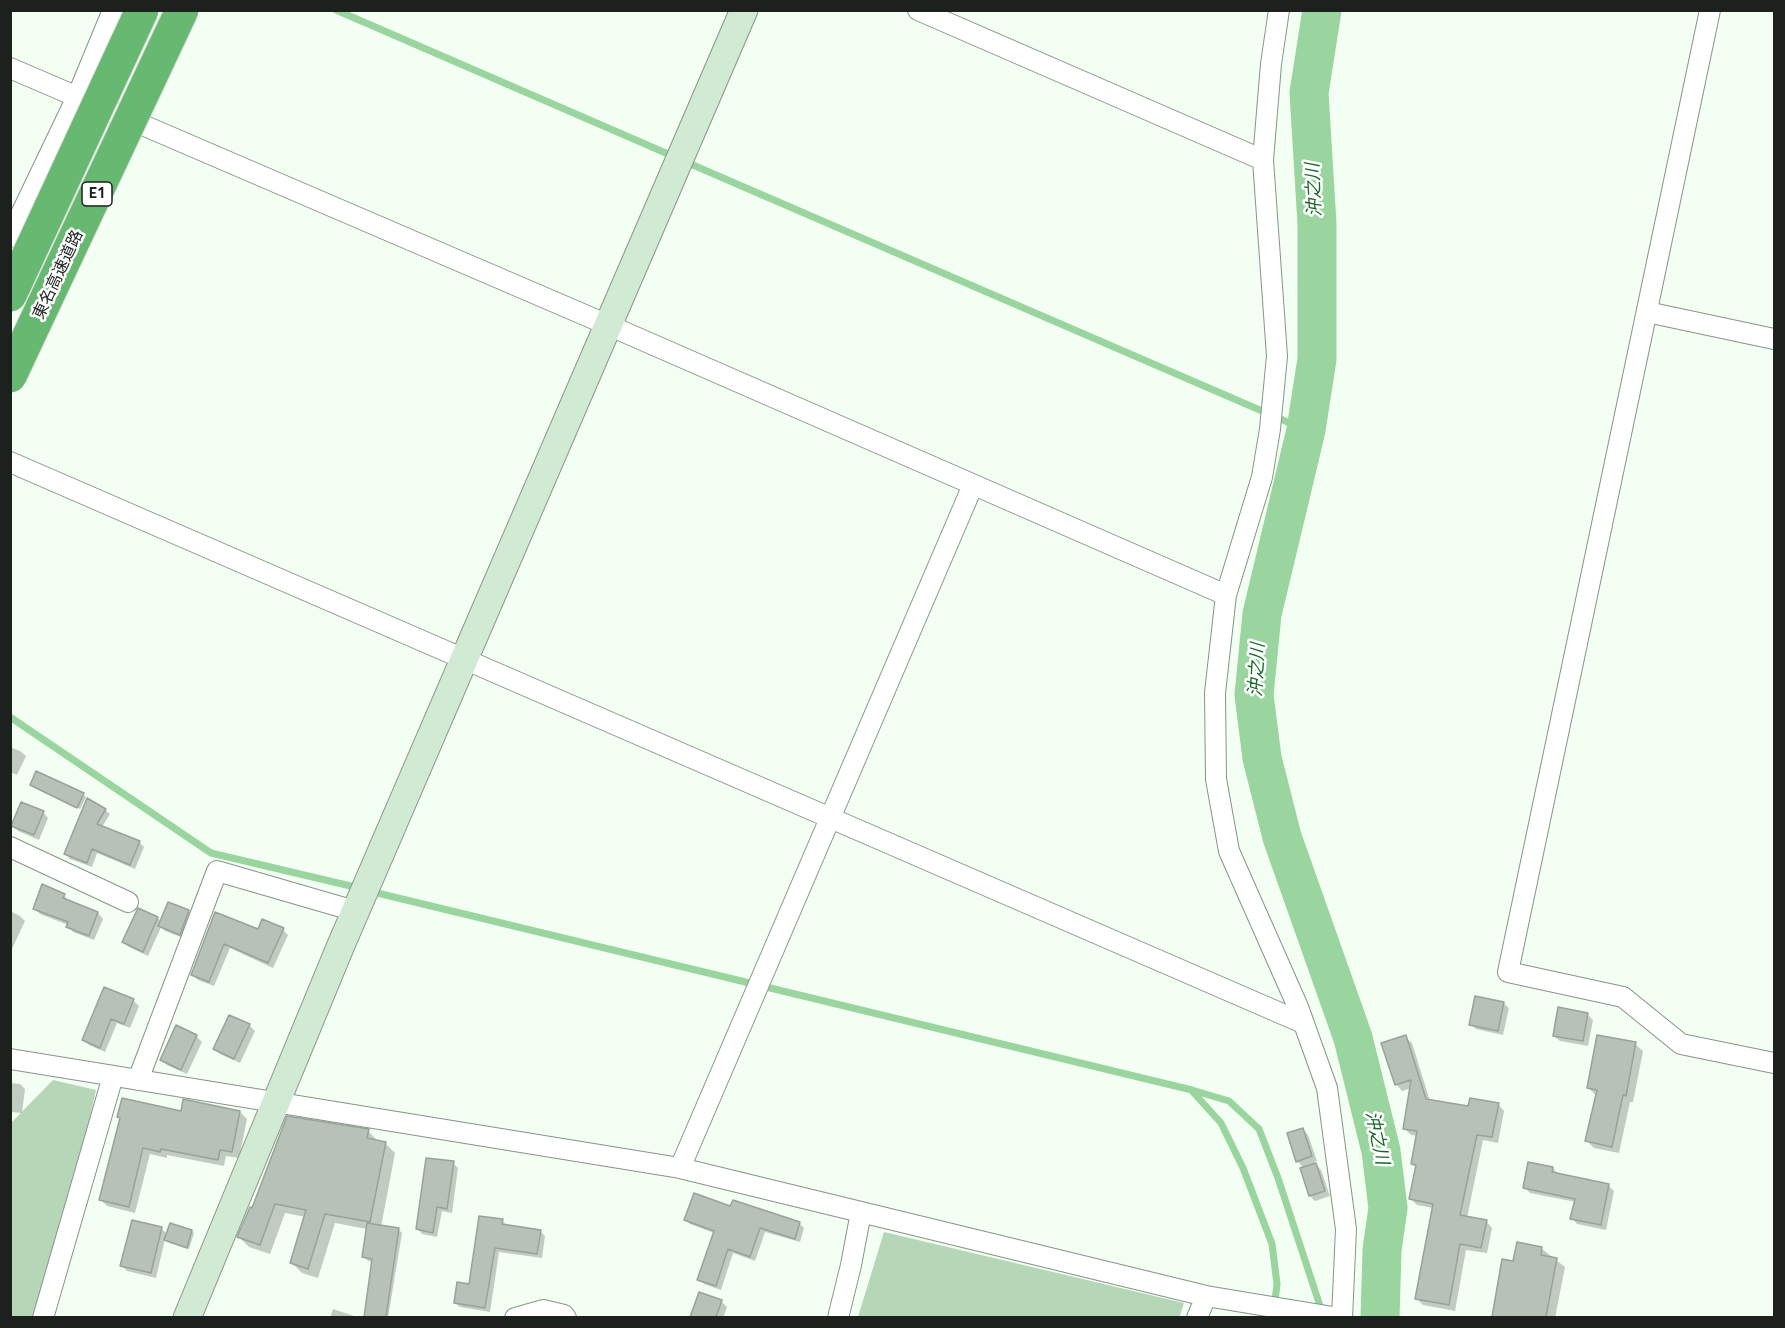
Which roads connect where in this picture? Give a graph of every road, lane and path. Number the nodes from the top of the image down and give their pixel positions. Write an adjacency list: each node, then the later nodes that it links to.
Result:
1 (114, 10): 9 (street)
2 (142, 10): 12 (highway, E1, bridge)
3 (182, 10): 16 (highway, 東名高速道路 / E1, bridge)
4 (744, 10): 14 (street)
5 (918, 10): 10 (street)
6 (1279, 10): 10 (street)
7 (1710, 10): 13 (street)
8 (10, 68): 9 (street)
9 (77, 97): 11 (street); 14 (street)
10 (1263, 160): 19 (street)
11 (10, 237)
12 (10, 295)
13 (1647, 312): 15 (street); 27 (street)
14 (608, 325): 18 (street); 20 (street)
15 (1774, 339)
16 (10, 376)
17 (10, 462): 20 (street)
18 (973, 484): 19 (street); 21 (street)
19 (1226, 595): 25 (street)
20 (465, 658): 21 (street); 24 (street)
21 (829, 816): 25 (street); 31 (street)
22 (10, 847): 23 (street)
23 (128, 902)
24 (357, 908): 29 (street); 30 (street)
25 (1303, 1023): 41 (street)
26 (10, 1059): 28 (street)
27 (1774, 1063)
28 (112, 1076): 29 (street); 35 (street)
29 (138, 1080): 30 (street)
30 (275, 1104): 31 (street); 36 (street)
31 (680, 1168): 32 (street)
32 (861, 1212): 33 (street); 39 (street)
33 (1206, 1296): 34 (street); 40 (street)
34 (1283, 1313): 41 (street)
35 (43, 1317)
36 (187, 1317)
37 (515, 1317): 38 (street)
38 (566, 1317)
39 (838, 1317)
40 (1197, 1317)
41 (1340, 1317)

